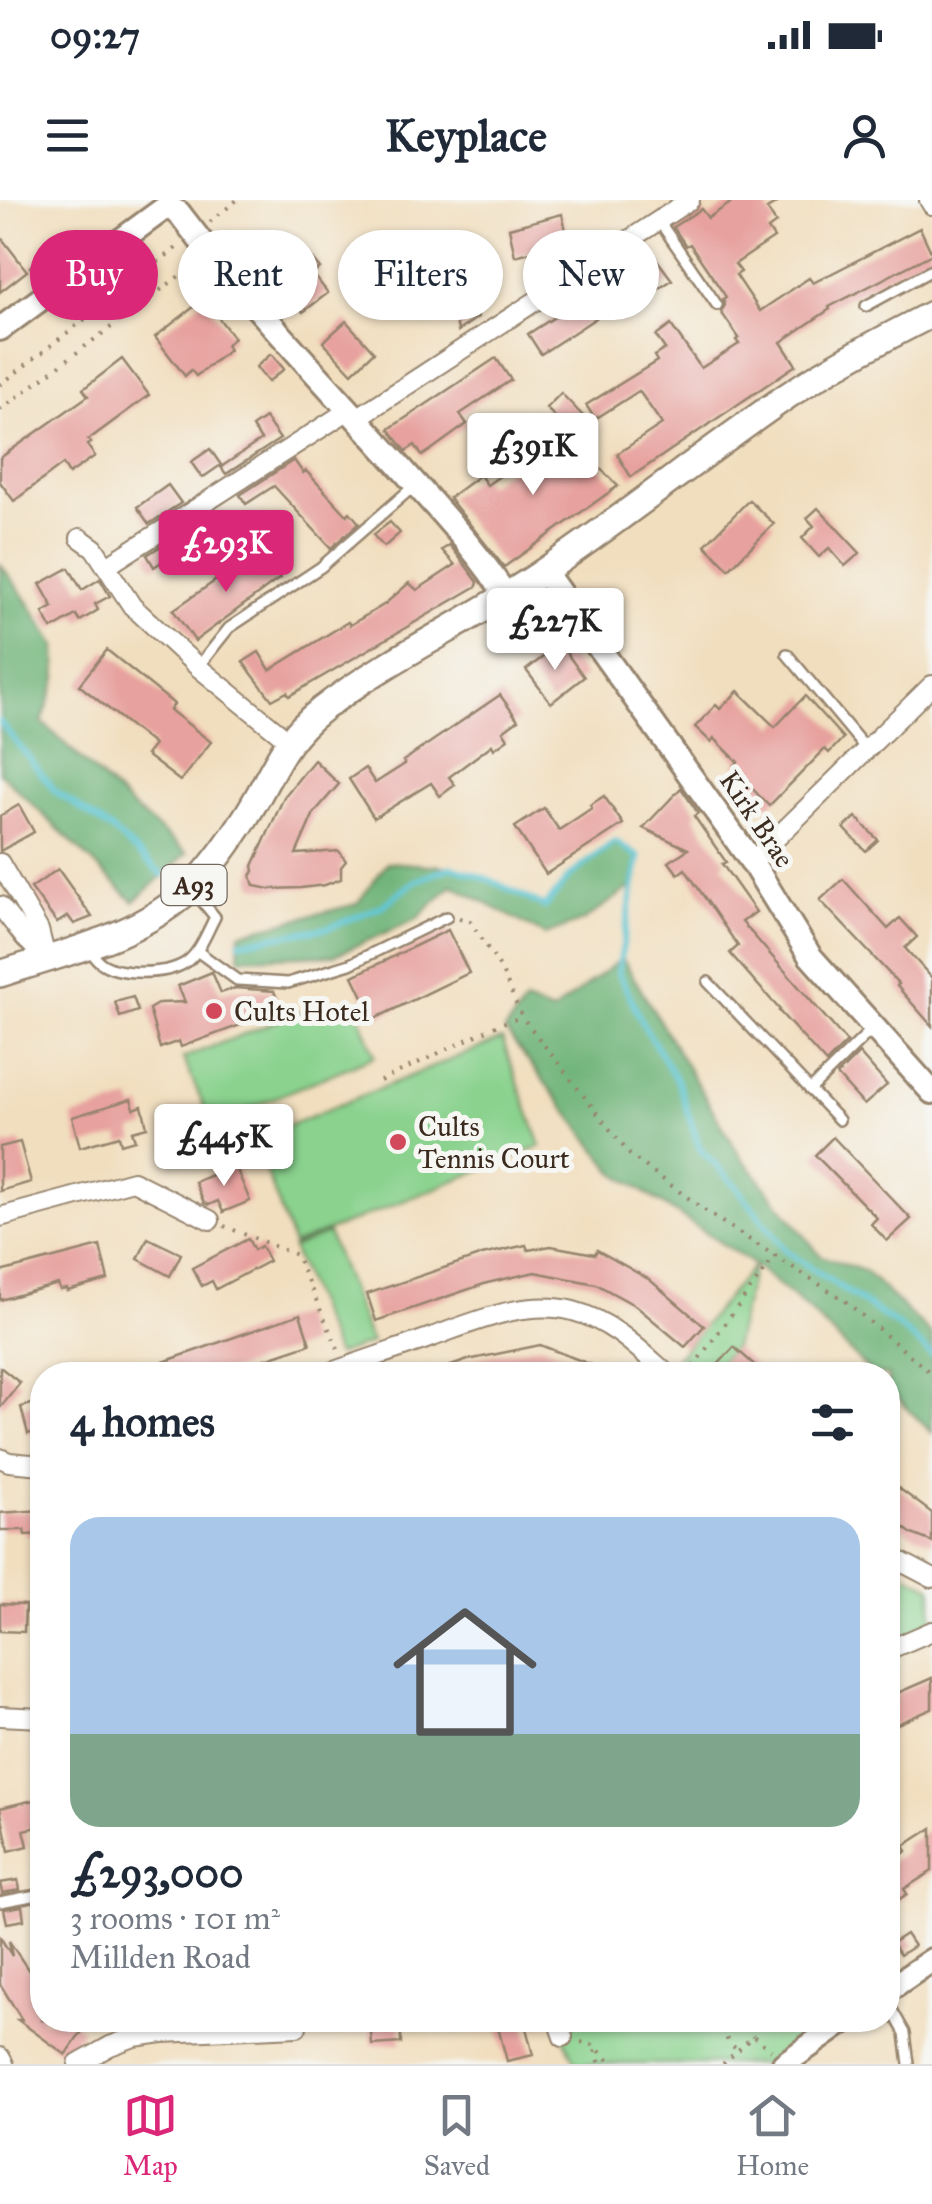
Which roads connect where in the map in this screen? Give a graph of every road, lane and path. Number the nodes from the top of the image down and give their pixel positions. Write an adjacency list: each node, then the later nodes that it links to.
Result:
1 (238, 200): 5 (path)
2 (690, 200): 4 (street)
3 (174, 207): 6 (street, bridge); 14 (street)
4 (659, 221): 10 (lane); 17 (street)
5 (208, 223)
6 (192, 230)
7 (178, 246): 15 (path)
8 (932, 270): 11 (lane)
9 (178, 277): 16 (path)
10 (717, 305)
11 (866, 306)
12 (932, 314): 21 (main road, A93)
13 (268, 320): 17 (street)
14 (0, 329)
15 (0, 385)
16 (0, 410)
17 (353, 414): 18 (street); 20 (street)
18 (416, 484): 22 (street); 24 (lane)
19 (80, 538): 20 (street)
20 (107, 566): 24 (street)
21 (544, 571): 22 (main road, A93); 28 (street, Kirk Brae)
22 (506, 596): 26 (main road, A93)
23 (787, 654): 27 (lane)
24 (198, 666): 26 (street)
25 (932, 685): 27 (street)
26 (289, 741): 30 (main road, A93)
27 (866, 748): 28 (street)
28 (752, 862): 39 (street, Kirk Brae)
29 (0, 863): 35 (street)
30 (191, 888): 33 (main road, A93); 34 (lane)
31 (0, 906): 35 (street)
32 (447, 917): 34 (lane); 38 (path)
33 (86, 946): 34 (lane); 35 (main road, A93)
34 (197, 951)
35 (46, 958): 36 (main road, A93)
36 (0, 974)
37 (708, 982): 41 (lane)
38 (522, 1017): 40 (path); 46 (path)
39 (873, 1028): 41 (lane); 42 (street, Kirk Brae)
40 (380, 1081)
41 (810, 1090): 43 (lane)
42 (932, 1092)
43 (840, 1120)
44 (0, 1217): 45 (street)
45 (210, 1220): 47 (path)
46 (775, 1256): 50 (path); 51 (path)
47 (344, 1362)
48 (360, 1362): 49 (street)
49 (647, 1362)
50 (697, 1362)
51 (932, 1374)
52 (0, 1458): 53 (street)
53 (30, 1464)
54 (900, 1561): 55 (street)
55 (932, 1578)
56 (932, 1632): 57 (street)
57 (900, 1645)
58 (0, 1716): 59 (street)
59 (30, 1717)
60 (30, 1896): 61 (lane)
61 (0, 1902)
62 (932, 1960): 63 (street)
63 (900, 1982)
64 (900, 2025): 80 (lane)
65 (207, 2032): 75 (street)
66 (568, 2032): 71 (path)
67 (725, 2032): 72 (path)
68 (748, 2032): 70 (path)
69 (829, 2032): 79 (street)
70 (753, 2036): 72 (path); 79 (path)
71 (593, 2045): 76 (path); 77 (path)
72 (738, 2050): 78 (path)
73 (0, 2057): 74 (street)
74 (4, 2064)
75 (78, 2064)
76 (600, 2064)
77 (613, 2064)
78 (724, 2064)
79 (784, 2064)
80 (909, 2064)

